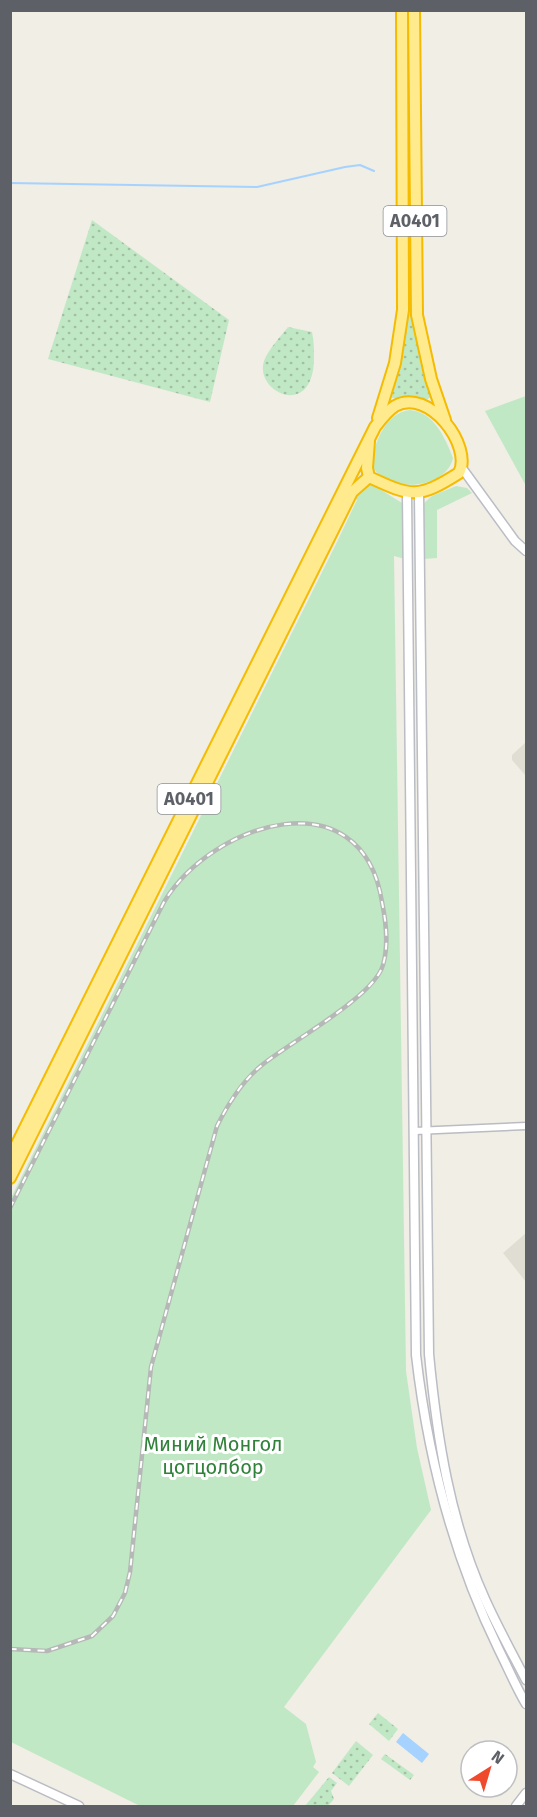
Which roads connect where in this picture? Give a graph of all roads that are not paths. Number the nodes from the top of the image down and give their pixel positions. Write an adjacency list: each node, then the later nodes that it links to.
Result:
1 (402, 10): 3 (highway, A0401)
2 (414, 10): 3 (highway, A0401)
3 (409, 176): 4 (highway, A0401); 5 (highway, A0401)
4 (447, 426): 5 (highway, A0401); 7 (highway, A0401)
5 (375, 427): 6 (highway, A0401)
6 (369, 441): 8 (highway, A0401); 15 (highway, A0401)
7 (462, 468): 10 (highway); 11 (main road)
8 (369, 477): 9 (highway); 16 (highway, A0401)
9 (407, 494): 10 (highway); 13 (main road)
10 (419, 494): 14 (main road)
11 (526, 551)
12 (526, 1126): 14 (street)
13 (415, 1131): 14 (street); 18 (main road)
14 (428, 1131): 17 (main road)
15 (10, 1158)
16 (10, 1178)
17 (526, 1680)
18 (526, 1704)
19 (10, 1774): 21 (main road)
20 (526, 1793): 22 (main road)
21 (79, 1806)
22 (516, 1806)

